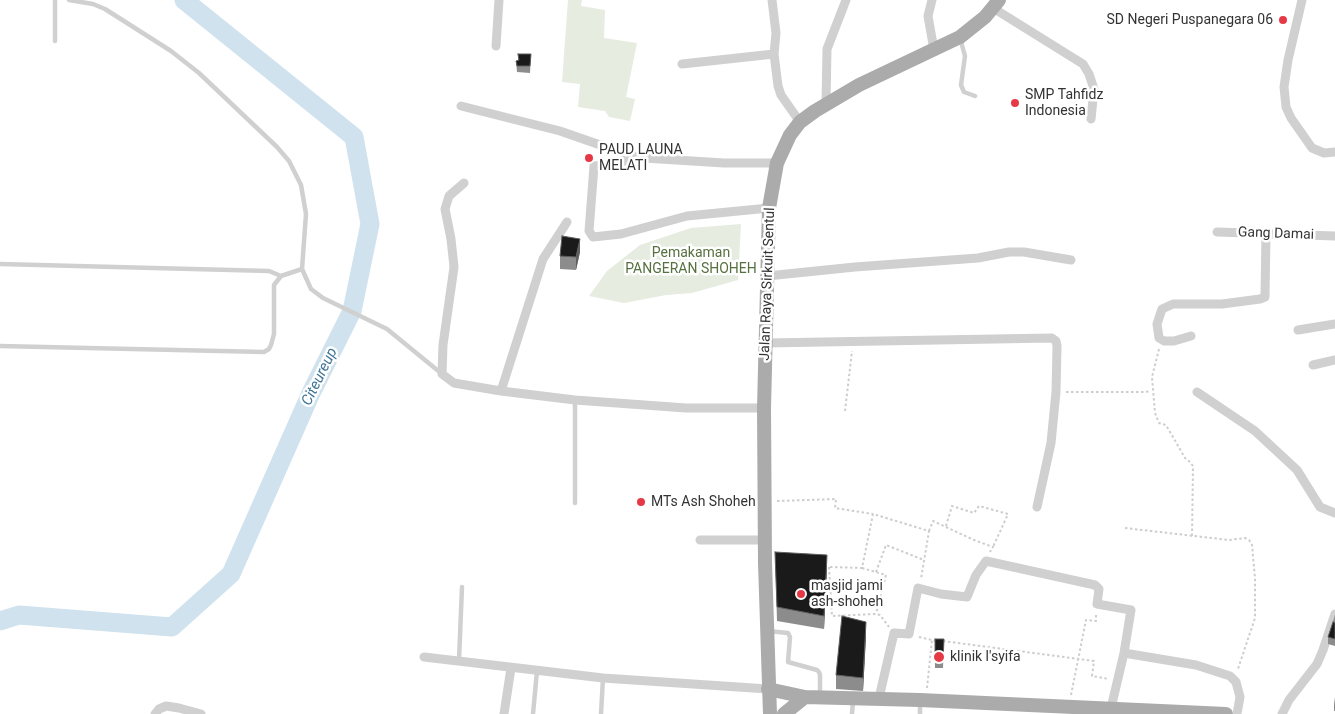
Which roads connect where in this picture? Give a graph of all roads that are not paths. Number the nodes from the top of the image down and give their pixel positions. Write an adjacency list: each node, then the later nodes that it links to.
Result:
1 (55, 0): 10 (lane)
2 (69, 0): 31 (lane)
3 (499, 0): 11 (street)
4 (772, 0): 13 (street)
5 (846, 0): 16 (street)
6 (932, 0): 12 (street)
7 (1302, 0): 20 (street)
8 (996, 4): 9 (main road, Jalan Raya Sirkuit Sentul); 18 (street)
9 (960, 37): 12 (main road, Jalan Raya Sirkuit Sentul); 15 (lane)
10 (55, 41)
11 (496, 46)
12 (934, 50): 16 (main road, Jalan Raya Sirkuit Sentul)
13 (774, 54): 14 (street); 19 (street)
14 (682, 64)
15 (975, 96)
16 (826, 103): 19 (main road, Jalan Raya Sirkuit Sentul)
17 (461, 106): 21 (street)
18 (1091, 119)
19 (800, 122): 22 (main road, Jalan Raya Sirkuit Sentul)
20 (1335, 152)
21 (625, 153): 22 (street); 24 (street)
22 (777, 163): 24 (main road, Jalan Raya Sirkuit Sentul)
23 (464, 183): 41 (street)
24 (769, 208): 33 (main road, Jalan Raya Sirkuit Sentul)
25 (566, 222): 42 (street)
26 (1218, 232): 27 (street, Gang Damai)
27 (1266, 232): 28 (street, Gang Damai); 36 (street)
28 (1335, 236)
29 (1071, 260): 33 (street)
30 (0, 264): 32 (lane)
31 (302, 269): 32 (lane); 41 (lane)
32 (281, 276): 38 (lane)
33 (768, 276): 37 (main road, Jalan Raya Sirkuit Sentul)
34 (1335, 324): 35 (street)
35 (1298, 330)
36 (1191, 336)
37 (766, 344): 45 (main road, Jalan Raya Sirkuit Sentul); 47 (street)
38 (0, 346)
39 (1335, 360): 40 (street)
40 (1313, 365)
41 (442, 374): 42 (street)
42 (501, 391): 44 (street)
43 (1197, 392): 48 (street)
44 (575, 400): 45 (street); 46 (lane)
45 (764, 408): 50 (main road, Jalan Raya Sirkuit Sentul)
46 (575, 503)
47 (1037, 506)
48 (1335, 514)
49 (700, 540): 50 (street)
50 (765, 540): 53 (main road, Jalan Raya Sirkuit Sentul)
51 (462, 587): 56 (lane)
52 (1335, 614): 80 (street)
53 (766, 631): 60 (main road, Jalan Raya Sirkuit Sentul); 62 (lane)
54 (1124, 654): 64 (street); 66 (street); 79 (street)
55 (424, 657): 56 (street)
56 (459, 660): 57 (street)
57 (514, 668): 58 (street); 70 (street); 71 (street)
58 (537, 671): 59 (street); 72 (lane)
59 (604, 678): 60 (street); 73 (lane)
60 (768, 689): 61 (main road); 74 (main road, Jalan Raya Sirkuit Sentul)
61 (805, 697): 62 (main road); 75 (main road)
62 (820, 697): 63 (main road)
63 (853, 698): 64 (main road); 76 (lane)
64 (879, 698): 65 (main road)
65 (923, 700): 66 (main road); 77 (lane)
66 (1104, 710): 67 (main road)
67 (1148, 712): 78 (main road)
68 (154, 714): 69 (street)
69 (201, 714)
70 (504, 714)
71 (510, 714)
72 (533, 714)
73 (600, 714)
74 (770, 714)
75 (784, 714)
76 (852, 714)
77 (920, 714)
78 (1226, 714)
79 (1237, 714)
80 (1282, 714)

